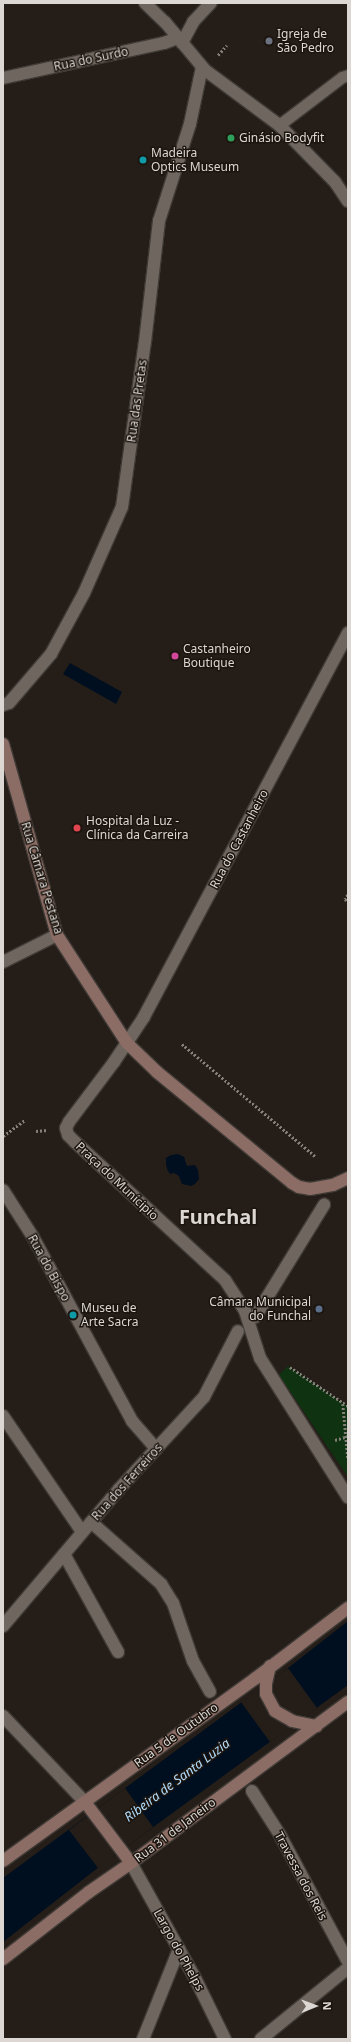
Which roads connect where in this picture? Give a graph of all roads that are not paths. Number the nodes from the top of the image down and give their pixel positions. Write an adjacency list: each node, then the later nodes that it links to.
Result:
1 (145, 3): 3 (street)
2 (211, 3): 3 (street)
3 (180, 40): 4 (street); 6 (street, Rua do Surdo)
4 (202, 67): 7 (street); 10 (street, Rua das Pretas)
5 (348, 75): 7 (lane)
6 (3, 78)
7 (279, 125): 8 (street)
8 (348, 201)
9 (348, 633): 14 (street, Rua do Castanheiro)
10 (3, 705)
11 (3, 744): 12 (main road, Rua Câmara Pestana)
12 (57, 934): 13 (street); 14 (main road, Rua Câmara Pestana)
13 (3, 962)
14 (127, 1043): 15 (main road); 22 (street, Praça do Munícipio)
15 (346, 1177)
16 (3, 1190): 21 (street, Rua do Bispo)
17 (324, 1205): 18 (street)
18 (255, 1317)
19 (238, 1331): 21 (street, Rua dos Ferreiros)
20 (3, 1416): 24 (street)
21 (156, 1449): 23 (street, Rua dos Ferreiros)
22 (348, 1497)
23 (91, 1522): 24 (street, Rua dos Ferreiros); 30 (street)
24 (82, 1532): 25 (street, Rua dos Ferreiros)
25 (64, 1554): 27 (street, Rua dos Ferreiros); 28 (street)
26 (348, 1608): 29 (main road, Rua 5 de Outubro)
27 (3, 1626)
28 (118, 1652)
29 (270, 1666): 33 (main road); 35 (main road, Rua 5 de Outubro)
30 (210, 1692)
31 (348, 1702): 33 (main road, Rua 31 de Janeiro)
32 (3, 1716): 35 (street)
33 (316, 1726): 37 (main road, Rua 31 de Janeiro)
34 (252, 1791): 40 (street, Travessa dos Reis)
35 (85, 1802): 36 (main road, Rua 5 de Outubro); 37 (main road)
36 (3, 1861)
37 (131, 1863): 38 (street, Largo do Phelps); 39 (main road, Rua 31 de Janeiro)
38 (179, 1949): 42 (street); 43 (street, Largo do Phelps)
39 (3, 1959)
40 (348, 1962)
41 (348, 1968): 44 (street)
42 (143, 2039)
43 (226, 2039)
44 (261, 2039)

